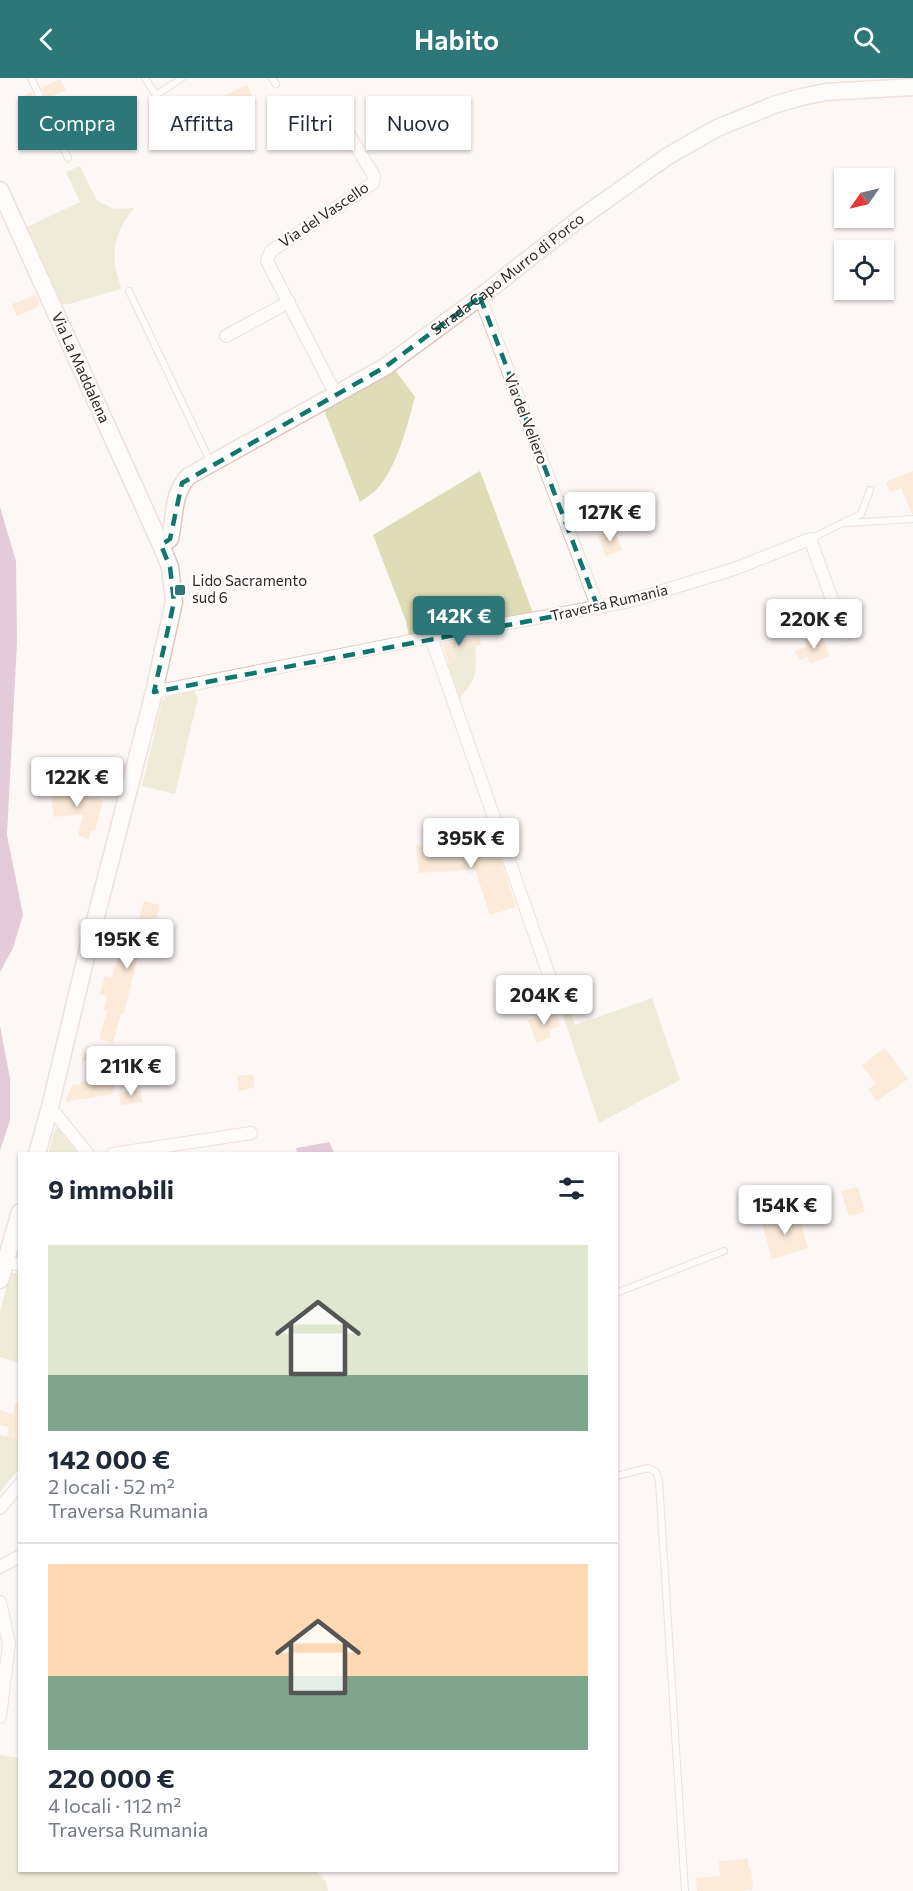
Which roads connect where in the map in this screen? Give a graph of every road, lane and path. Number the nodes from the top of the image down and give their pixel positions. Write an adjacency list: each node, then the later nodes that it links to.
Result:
1 (31, 78): 6 (lane)
2 (145, 78): 3 (lane)
3 (182, 78)
4 (913, 87): 9 (street, Strada Capo Murro di Porco)
5 (354, 143): 10 (street, Via del Vascello)
6 (68, 158)
7 (0, 190): 18 (street, Via La Maddalena)
8 (129, 291): 13 (lane)
9 (480, 297): 12 (street, Strada Capo Murro di Porco); 19 (street, Via del Veliero)
10 (288, 302): 11 (street); 12 (street, Via del Vascello)
11 (226, 336)
12 (336, 395): 13 (street, Strada Capo Murro di Porco)
13 (211, 463): 18 (street, Strada Capo Murro di Porco)
14 (870, 490): 16 (lane)
15 (913, 519): 16 (lane)
16 (846, 523): 17 (lane)
17 (810, 539): 19 (street, Traversa Rumania); 20 (street)
18 (161, 545): 22 (street, Via La Maddalena)
19 (598, 608): 21 (street, Traversa Rumania)
20 (845, 635)
21 (431, 637): 22 (street, Traversa Rumania); 23 (street)
22 (154, 692): 24 (street, Via La Maddalena)
23 (556, 994)
24 (50, 1107): 26 (street, Via La Maddalena); 27 (street)
25 (252, 1133): 28 (street)
26 (38, 1152)
27 (86, 1152)
28 (126, 1152)
29 (18, 1225): 31 (street)
30 (724, 1251): 33 (lane)
31 (12, 1263): 32 (street)
32 (0, 1280)
33 (618, 1292)
34 (618, 1476): 41 (lane)
35 (18, 1486): 36 (street)
36 (0, 1508)
37 (18, 1557): 38 (street)
38 (0, 1567)
39 (0, 1602): 40 (street)
40 (0, 1717)
41 (685, 1891)

